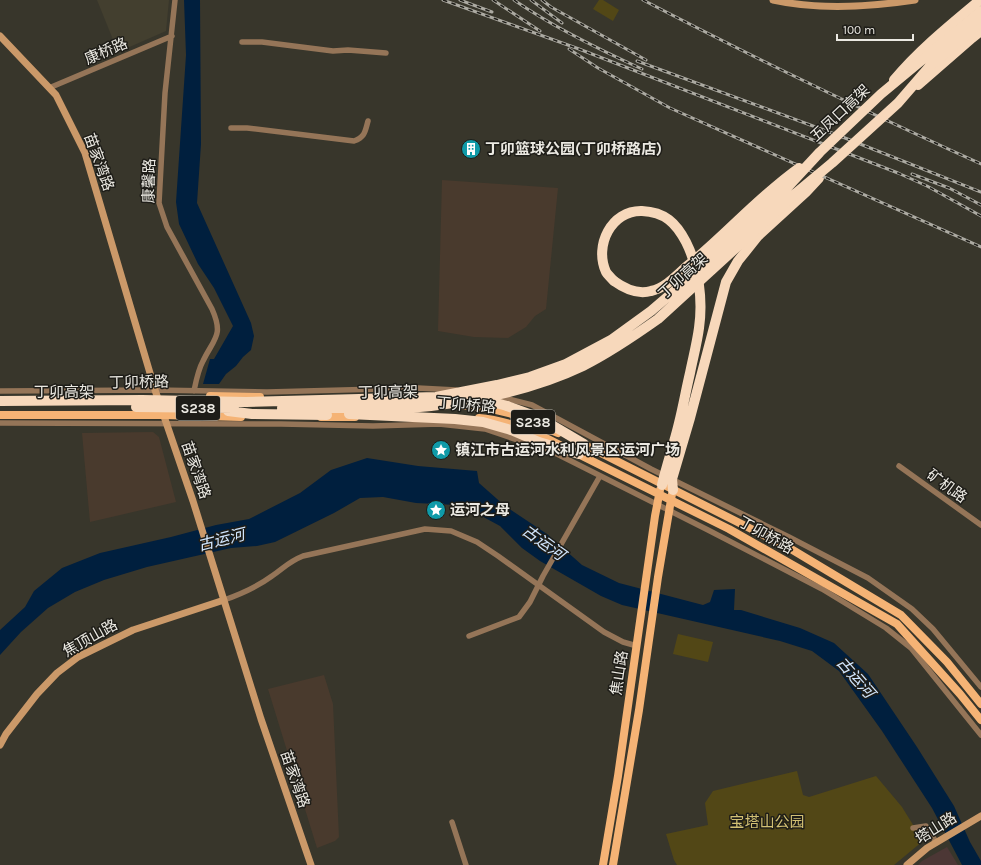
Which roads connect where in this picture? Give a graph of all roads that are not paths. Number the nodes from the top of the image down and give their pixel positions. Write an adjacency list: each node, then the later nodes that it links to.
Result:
1 (174, 0): 9 (street, 康馨路)
2 (772, 0): 3 (street)
3 (914, 0)
4 (980, 0): 13 (highway, bridge)
5 (981, 11): 13 (highway, 五凤口高架, bridge)
6 (981, 22): 14 (highway, 五凤口高架, bridge)
7 (981, 31): 14 (highway, bridge)
8 (0, 36): 12 (street, 苗家湾路)
9 (172, 36): 12 (street, 康桥路); 21 (street, 康馨路)
10 (242, 42): 11 (street)
11 (386, 53)
12 (49, 88): 22 (street, 苗家湾路)
13 (881, 94): 17 (highway, 五凤口高架, bridge)
14 (898, 103): 18 (highway, 五凤口高架, bridge)
15 (368, 121): 16 (street)
16 (231, 128)
17 (820, 152): 19 (highway, 五凤口高架, bridge); 37 (highway, bridge)
18 (832, 163): 19 (highway, 五凤口高架, bridge); 37 (highway, bridge)
19 (729, 248): 26 (highway, 丁卯高架, bridge)
20 (0, 391): 22 (street)
21 (194, 391): 22 (street); 37 (street)
22 (156, 393): 23 (main road, 丁卯桥路 / S238); 30 (street, 苗家湾路); 33 (main road, 丁卯桥路 / S238)
23 (0, 397)
24 (142, 400): 25 (highway, 丁卯高架 / S238, bridge); 26 (highway, 丁卯高架 / S238, bridge); 33 (highway, bridge)
25 (0, 401)
26 (396, 403): 28 (highway, 丁卯高架 / S238, bridge)
27 (0, 408): 28 (highway, 丁卯高架 / S238, bridge)
28 (206, 408): 34 (highway, bridge)
29 (0, 415): 30 (main road, 丁卯桥路 / S238)
30 (164, 415): 32 (street, 苗家湾路); 34 (main road, 丁卯桥路 / S238)
31 (0, 423): 32 (street)
32 (166, 424): 36 (street); 43 (street, 苗家湾路)
33 (584, 444): 37 (main road, 丁卯桥路 / S238)
34 (579, 454): 37 (main road, 丁卯桥路 / S238)
35 (900, 466): 41 (street, 矿机路)
36 (600, 476): 39 (street); 42 (street)
37 (664, 483): 38 (highway); 38 (main road, 丁卯桥路 / S238); 39 (main road, 焦山路); 46 (street)
38 (672, 495): 40 (main road, 焦山路); 47 (main road, 丁卯桥路 / S238); 48 (main road, 丁卯桥路 / S238)
39 (657, 504): 40 (street); 45 (main road, 焦山路)
40 (669, 510): 49 (street); 58 (main road, 焦山路)
41 (981, 525)
42 (538, 585): 43 (street); 44 (street); 45 (street)
43 (224, 600): 50 (street, 焦顶山路); 55 (street, 苗家湾路)
44 (469, 636)
45 (637, 646): 57 (main road, 焦山路)
46 (981, 687)
47 (981, 704)
48 (981, 720)
49 (981, 735)
50 (0, 745)
51 (980, 817): 54 (street, 塔山路)
52 (452, 822): 56 (street)
53 (914, 828): 54 (street)
54 (936, 842): 59 (street, 塔山路)
55 (311, 865)
56 (466, 865)
57 (603, 865)
58 (613, 865)
59 (908, 865)

